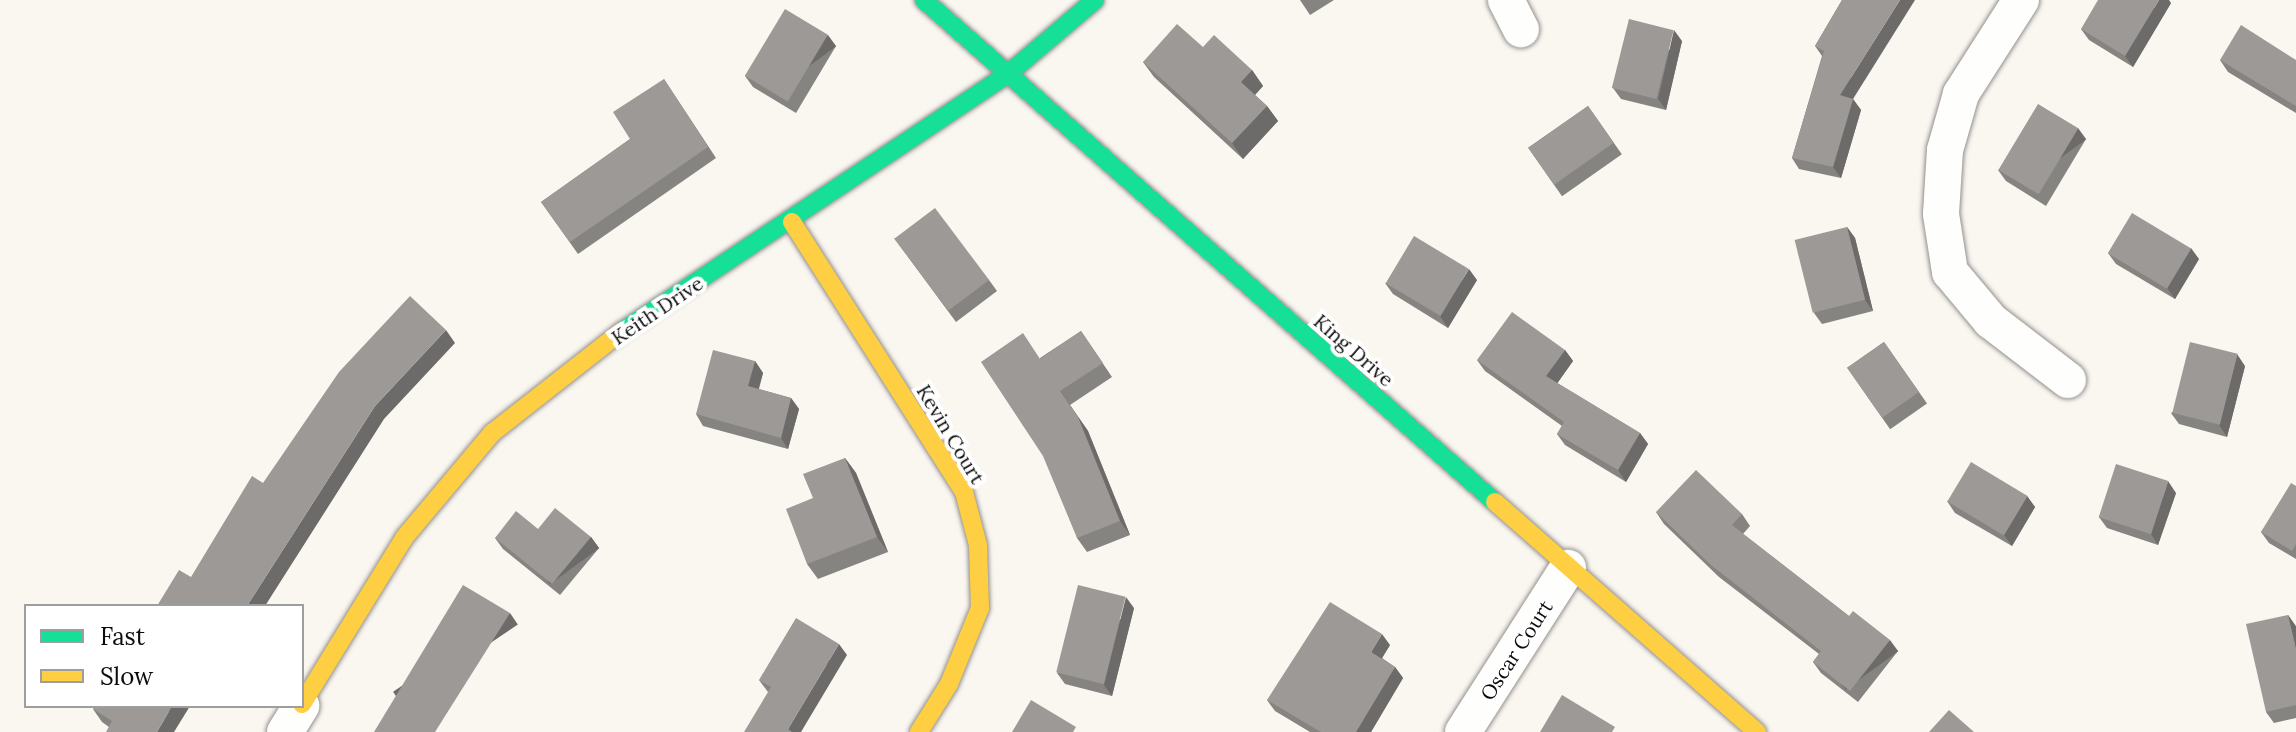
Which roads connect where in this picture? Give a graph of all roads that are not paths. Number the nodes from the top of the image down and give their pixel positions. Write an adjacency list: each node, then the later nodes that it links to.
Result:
1 (924, 0): 4 (street, King Drive)
2 (1095, 0): 4 (street, Keith Drive)
3 (2021, 0): 6 (street)
4 (1008, 74): 5 (street, Keith Drive); 7 (street, King Drive)
5 (792, 222): 8 (street, Keith Drive); 11 (street, Kevin Court)
6 (2068, 380)
7 (1568, 568): 12 (street, Oscar Court); 13 (street, King Drive)
8 (304, 700)
9 (299, 708): 10 (street, Keith Drive)
10 (285, 732)
11 (919, 732)
12 (1463, 732)
13 (1757, 732)

